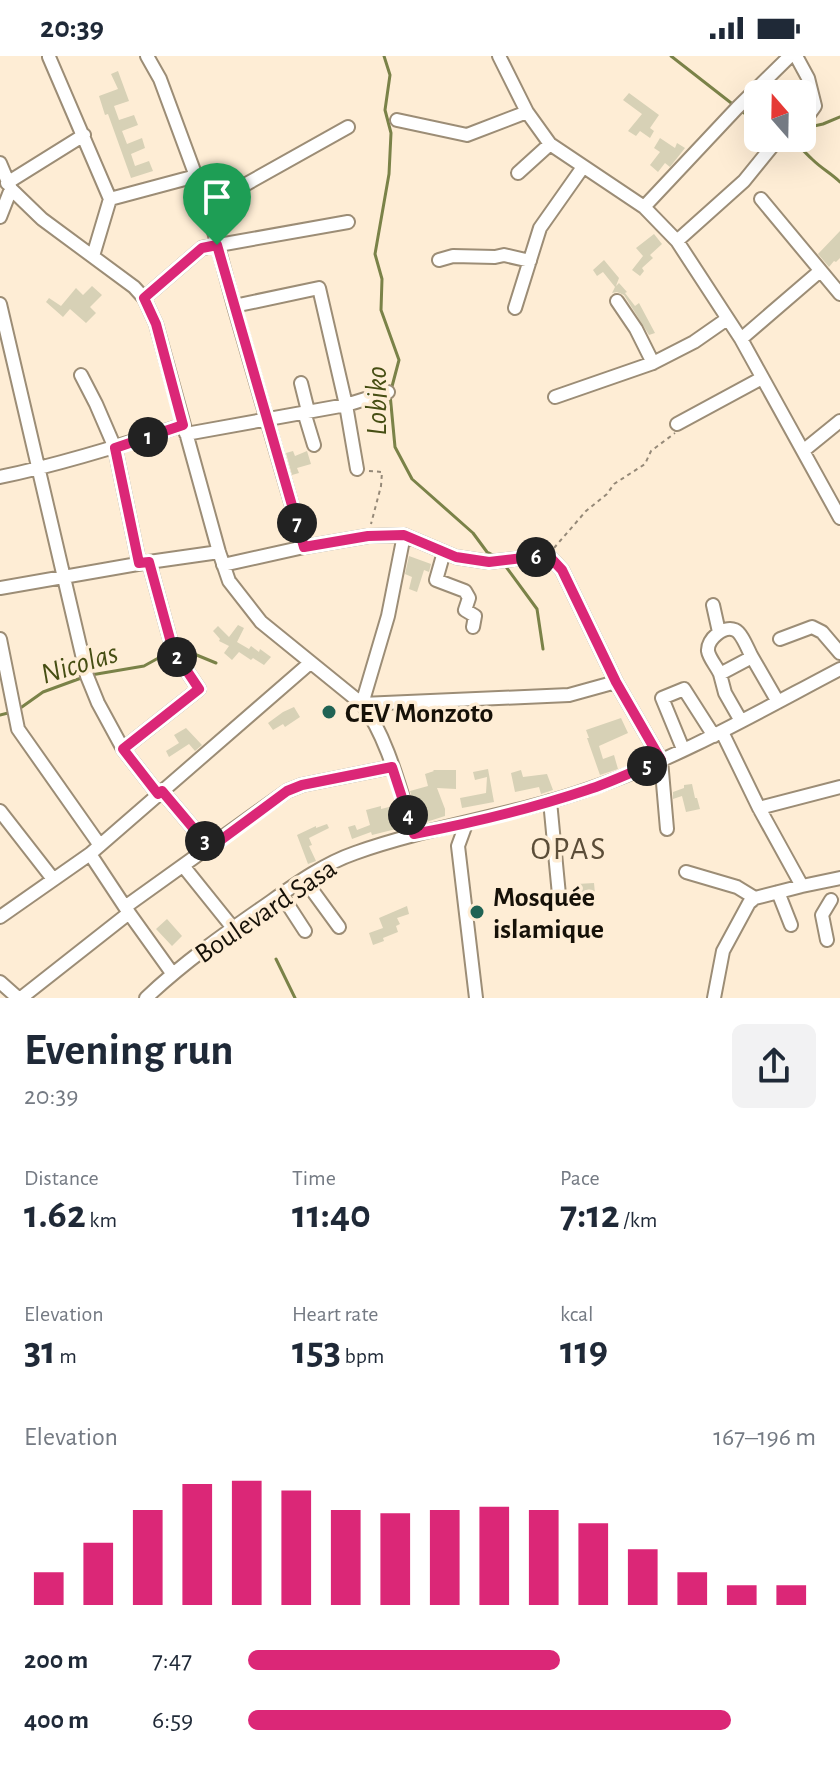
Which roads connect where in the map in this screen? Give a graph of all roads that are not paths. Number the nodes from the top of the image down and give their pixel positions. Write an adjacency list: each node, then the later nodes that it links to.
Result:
1 (147, 56): 16 (street)
2 (499, 56): 7 (street)
3 (790, 56): 21 (street)
4 (796, 56): 6 (street)
5 (49, 57): 10 (street)
6 (808, 80)
7 (527, 112): 8 (street); 11 (street)
8 (397, 120)
9 (348, 127): 20 (street)
10 (84, 135): 17 (street); 18 (street)
11 (550, 144): 14 (street); 15 (street)
12 (769, 152): 24 (street)
13 (0, 163): 17 (street)
14 (583, 167): 21 (street); 28 (street)
15 (518, 173)
16 (196, 176): 18 (street); 20 (street)
17 (9, 186): 22 (street); 26 (street)
18 (110, 199): 26 (street)
19 (761, 199): 29 (street)
20 (207, 206): 25 (street)
21 (644, 207): 24 (street)
22 (0, 217)
23 (348, 222): 25 (street)
24 (677, 241): 36 (street)
25 (217, 245): 31 (street); 34 (street)
26 (93, 256): 31 (street)
27 (439, 260): 28 (street)
28 (530, 261): 35 (street)
29 (820, 271): 30 (street); 37 (street)
30 (840, 294)
31 (144, 298): 49 (street)
32 (617, 301): 38 (street)
33 (0, 304): 53 (street)
34 (234, 306): 44 (street); 46 (street)
35 (515, 308)
36 (727, 319): 37 (street); 38 (street)
37 (741, 339): 40 (street)
38 (653, 363): 43 (street)
39 (81, 375): 51 (street)
40 (762, 378): 48 (street); 52 (street)
41 (301, 383): 45 (street)
42 (388, 392): 44 (street)
43 (555, 397)
44 (346, 405): 45 (street); 54 (street)
45 (306, 412): 46 (street); 50 (street)
46 (266, 418): 49 (street); 58 (street)
47 (840, 421): 52 (street)
48 (677, 424)
49 (184, 429): 51 (street); 59 (street)
50 (314, 445)
51 (115, 448): 53 (street); 61 (street)
52 (803, 451): 56 (street)
53 (39, 469): 55 (street); 63 (street)
54 (357, 469)
55 (0, 477)
56 (840, 518)
57 (404, 535): 58 (street); 60 (street); 77 (street)
58 (304, 547): 62 (street)
59 (219, 552): 61 (street); 62 (street)
60 (444, 552): 66 (street); 75 (street)
61 (144, 562): 63 (street); 80 (street)
62 (223, 565): 72 (street)
63 (64, 576): 64 (street); 80 (street)
64 (0, 588)
65 (713, 605): 67 (street)
66 (473, 627)
67 (719, 632): 71 (street); 74 (street)
68 (0, 639): 93 (street)
69 (780, 639): 70 (street)
70 (840, 653)
71 (752, 657): 74 (street); 76 (street)
72 (310, 663): 77 (street); 85 (street)
73 (840, 669): 76 (street, Boulevard Sasa)
74 (720, 674): 78 (street)
75 (616, 682): 77 (street); 82 (street)
76 (778, 702): 78 (street, Boulevard Sasa)
77 (362, 704): 83 (street)
78 (741, 721): 79 (street, Boulevard Sasa)
79 (718, 734): 81 (street, Boulevard Sasa); 81 (street); 87 (street)
80 (123, 749): 85 (street)
81 (683, 749): 82 (street, Boulevard Sasa)
82 (661, 760): 86 (street, Boulevard Sasa); 90 (street)
83 (392, 767): 91 (street); 92 (street)
84 (840, 787): 87 (street)
85 (160, 793): 92 (street); 93 (street)
86 (550, 801): 89 (street, Boulevard Sasa); 103 (street)
87 (759, 808): 100 (street)
88 (0, 811): 97 (street)
89 (466, 824): 91 (street, Boulevard Sasa); 118 (street)
90 (667, 829)
91 (414, 834): 98 (street, Boulevard Sasa)
92 (210, 848): 94 (street)
93 (95, 849): 97 (street); 106 (street)
94 (184, 867): 106 (street); 110 (street)
95 (686, 872): 104 (street)
96 (840, 878): 99 (street)
97 (53, 879): 107 (street)
98 (304, 879): 102 (street, Boulevard Sasa); 109 (street)
99 (825, 881): 100 (street); 105 (street)
100 (802, 886): 101 (street)
101 (778, 892): 104 (street); 108 (street)
102 (281, 894): 110 (street, Boulevard Sasa); 111 (street)
103 (559, 895)
104 (755, 898): 115 (street)
105 (836, 903): 112 (street)
106 (127, 910): 113 (street); 116 (street)
107 (0, 917)
108 (791, 925)
109 (339, 927)
110 (233, 928): 113 (street, Boulevard Sasa)
111 (305, 931)
112 (827, 940)
113 (172, 973): 117 (street, Boulevard Sasa)
114 (0, 982): 116 (street)
115 (719, 997)
116 (19, 998)
117 (146, 998)
118 (476, 998)

